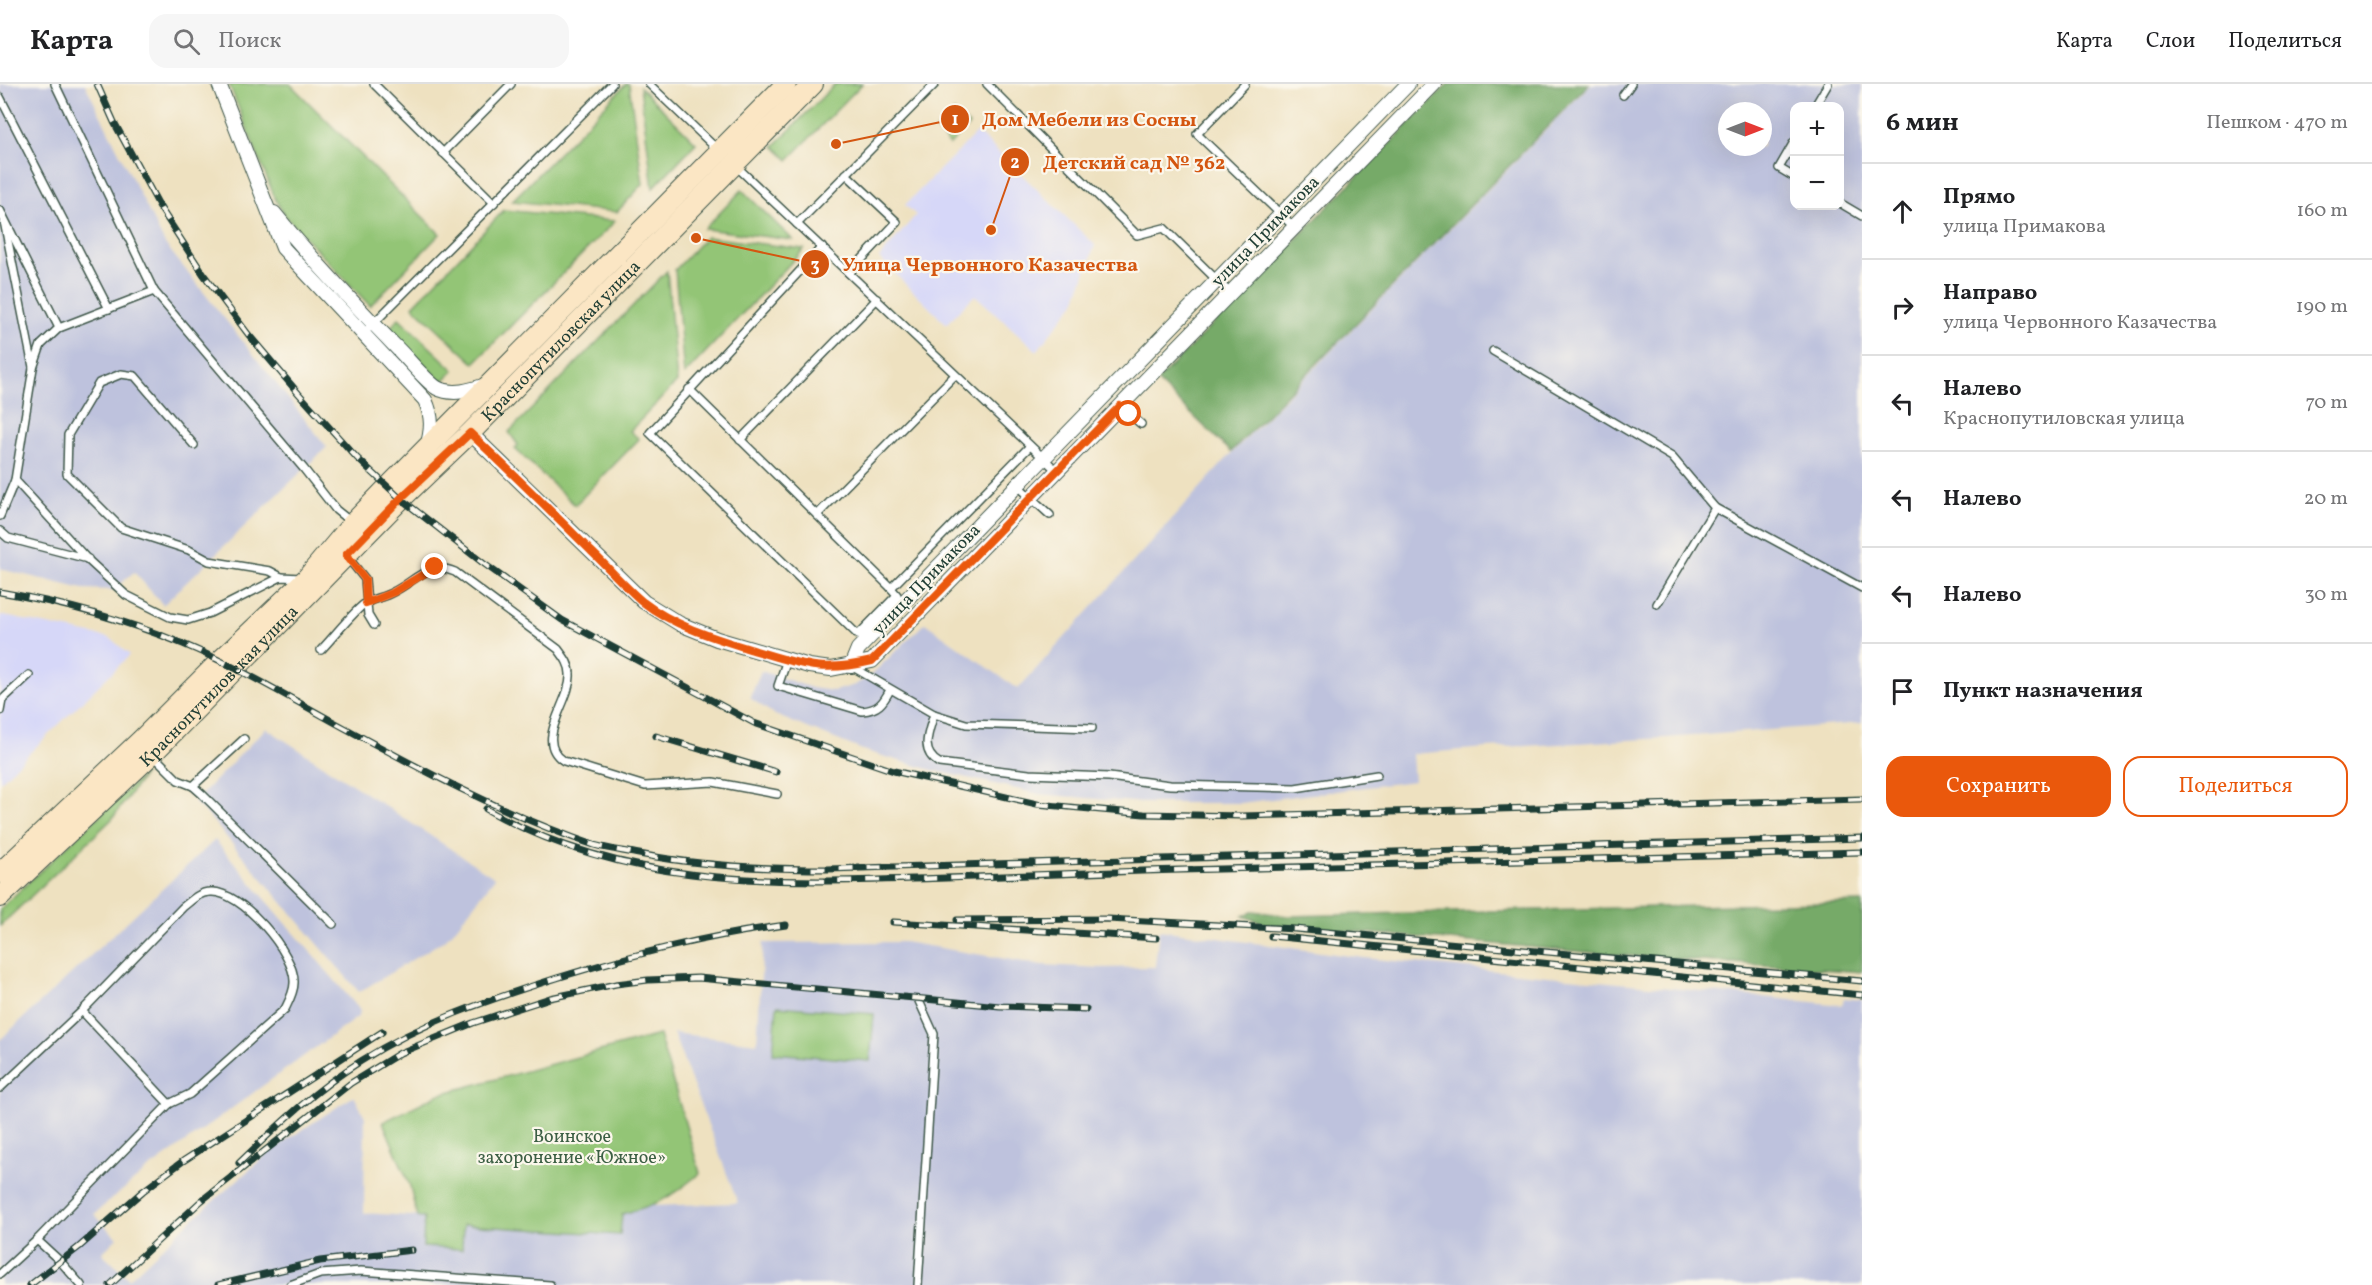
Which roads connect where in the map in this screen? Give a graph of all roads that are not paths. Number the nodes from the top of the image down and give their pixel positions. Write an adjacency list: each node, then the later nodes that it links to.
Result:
1 (55, 84): 35 (lane)
2 (219, 84): 24 (street)
3 (374, 84): 20 (lane)
4 (512, 84): 20 (lane)
5 (612, 84): 25 (lane)
6 (786, 84): 21 (main road, Краснопутиловская улица)
7 (813, 84): 21 (main road, Краснопутиловская улица)
8 (935, 84): 22 (lane)
9 (987, 84): 34 (lane)
10 (1245, 84): 28 (lane)
11 (1408, 84): 28 (street, улица Примакова)
12 (1434, 84): 31 (street, улица Примакова)
13 (1631, 84): 16 (lane)
14 (1828, 84): 18 (lane)
15 (654, 86): 21 (lane)
16 (1623, 95)
17 (0, 97): 38 (lane)
18 (1817, 102)
19 (1790, 149): 23 (lane)
20 (443, 153): 25 (lane)
21 (727, 158): 30 (lane); 45 (main road, Краснопутиловская улица); 49 (main road, Краснопутиловская улица)
22 (846, 174): 30 (lane); 33 (lane)
23 (1790, 175)
24 (265, 203): 39 (street); 41 (street)
25 (494, 203): 39 (lane)
26 (1844, 206): 29 (lane)
27 (1, 213): 40 (lane); 43 (lane)
28 (1281, 214): 31 (lane); 34 (street, улица Примакова)
29 (1862, 216)
30 (797, 224): 32 (lane)
31 (1294, 227): 36 (street, улица Примакова)
32 (822, 247): 33 (lane); 46 (lane)
33 (849, 273): 37 (lane)
34 (1217, 280): 36 (lane); 54 (street, улица Примакова)
35 (154, 291): 38 (lane); 63 (lane)
36 (1230, 293): 47 (street, улица Примакова)
37 (877, 299): 44 (lane); 50 (lane)
38 (109, 309): 40 (lane)
39 (373, 323): 41 (lane); 45 (street)
40 (59, 328): 43 (lane)
41 (362, 334): 53 (street)
42 (1493, 351): 59 (lane)
43 (33, 368): 56 (lane)
44 (954, 376): 52 (lane); 60 (lane)
45 (491, 384): 53 (main road, Краснопутиловская улица)
46 (689, 390): 50 (lane); 69 (lane)
47 (1120, 406): 48 (lane); 55 (street, улица Примакова)
48 (1141, 424)
49 (470, 433): 65 (main road, Краснопутиловская улица); 75 (street)
50 (740, 440): 60 (lane)
51 (194, 445): 67 (lane)
52 (1030, 446): 54 (lane); 69 (lane)
53 (426, 449): 63 (main road, Краснопутиловская улица)
54 (1044, 458): 55 (lane); 57 (street, улица Примакова)
55 (1057, 471): 58 (street, улица Примакова)
56 (15, 480): 62 (lane); 66 (lane)
57 (1017, 485): 58 (lane); 76 (street, улица Примакова)
58 (1030, 498): 61 (lane); 76 (street, улица Примакова)
59 (1715, 508): 70 (lane); 72 (lane)
60 (818, 515): 69 (lane)
61 (1050, 515)
62 (0, 516)
63 (353, 523): 68 (main road, Краснопутиловская улица)
64 (0, 531): 66 (lane)
65 (346, 555): 71 (lane); 83 (main road, Краснопутиловская улица)
66 (88, 560): 67 (lane)
67 (281, 577): 68 (lane)
68 (306, 579): 87 (main road, Краснопутиловская улица)
69 (891, 588)
70 (1862, 588)
71 (366, 603): 73 (lane); 74 (lane); 86 (lane)
72 (1657, 604)
73 (374, 625)
74 (321, 650)
75 (787, 660): 76 (street); 78 (lane)
76 (851, 666): 78 (lane)
77 (29, 675): 79 (lane)
78 (890, 690): 80 (lane)
79 (0, 711)
80 (934, 714): 81 (lane); 84 (lane)
81 (1092, 728)
82 (244, 739): 85 (lane)
83 (152, 754): 85 (lane); 88 (main road, Краснопутиловская улица)
84 (1377, 775)
85 (193, 786): 89 (lane)
86 (777, 794)
87 (0, 873)
88 (0, 897)
89 (333, 924)
90 (919, 1001): 99 (lane)
91 (82, 1011): 92 (lane); 93 (lane); 93 (lane)
92 (0, 1088)
93 (169, 1104): 94 (lane)
94 (37, 1240): 95 (lane); 96 (lane)
95 (0, 1274)
96 (81, 1285)
97 (290, 1285): 98 (lane)
98 (550, 1285)
99 (918, 1285)

